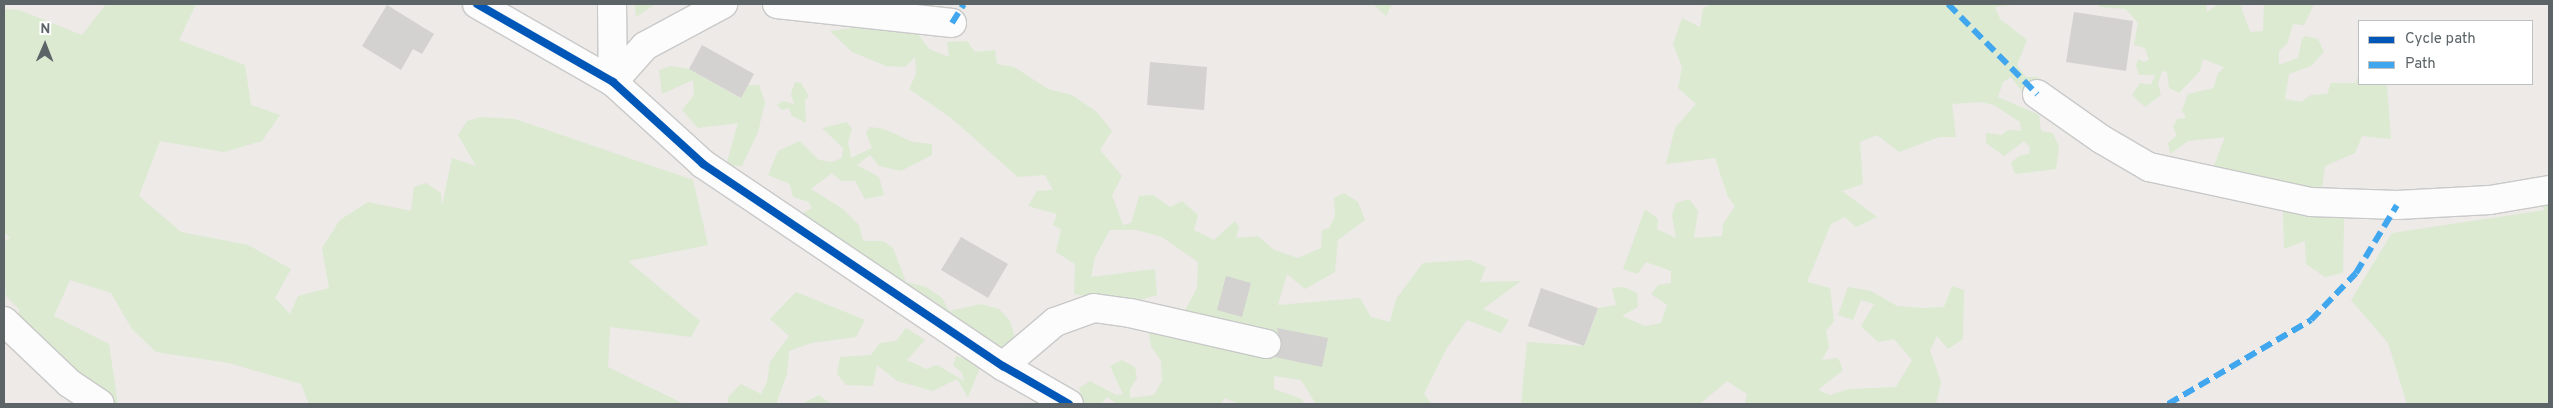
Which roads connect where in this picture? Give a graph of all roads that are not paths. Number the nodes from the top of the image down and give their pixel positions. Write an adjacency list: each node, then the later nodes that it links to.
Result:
1 (477, 4): 6 (street)
2 (612, 4): 6 (street)
3 (723, 4): 6 (street)
4 (777, 4): 5 (street)
5 (952, 23)
6 (613, 82): 11 (street)
7 (2037, 94): 8 (street)
8 (2549, 190)
9 (4, 322): 12 (street)
10 (1267, 344): 11 (street)
11 (1003, 366): 13 (street)
12 (100, 404)
13 (1069, 404)

